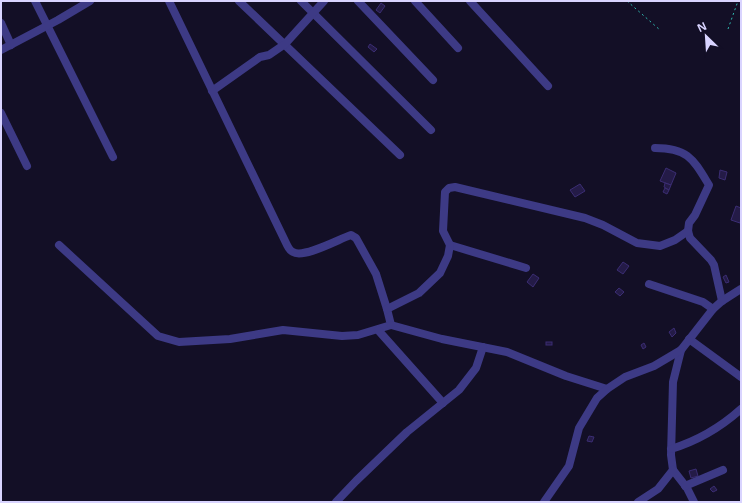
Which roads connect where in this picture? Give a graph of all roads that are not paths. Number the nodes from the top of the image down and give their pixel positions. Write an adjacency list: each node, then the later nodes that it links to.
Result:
1 (35, 1): 12 (street)
2 (90, 1): 12 (street)
3 (169, 1): 19 (street)
4 (239, 1): 13 (street)
5 (301, 1): 10 (street)
6 (324, 1): 10 (street)
7 (358, 1): 17 (street)
8 (415, 1): 15 (street)
9 (470, 1): 18 (street)
10 (314, 13): 13 (street); 21 (street)
11 (1, 23): 14 (street)
12 (47, 26): 14 (street); 24 (street)
13 (285, 44): 19 (street); 23 (street)
14 (12, 45): 16 (street)
15 (458, 48)
16 (1, 50)
17 (432, 80)
18 (548, 86)
19 (212, 91): 33 (street)
20 (1, 113): 25 (street)
21 (431, 130)
22 (655, 148): 26 (street)
23 (400, 155)
24 (112, 157)
25 (27, 166)
26 (688, 231): 27 (street); 32 (street)
27 (450, 244): 29 (street); 33 (street)
28 (60, 246): 36 (street)
29 (526, 268)
30 (649, 284): 34 (street)
31 (741, 289): 32 (street)
32 (722, 301): 34 (street)
33 (387, 309): 35 (street)
34 (713, 309): 37 (street)
35 (391, 325): 36 (street); 38 (street)
36 (378, 330): 42 (street)
37 (689, 339): 39 (street); 40 (street)
38 (483, 347): 41 (street); 42 (street)
39 (681, 350): 41 (street); 44 (street)
40 (741, 377)
41 (607, 389): 49 (street)
42 (443, 402): 48 (street)
43 (741, 409): 44 (street)
44 (671, 449): 45 (street)
45 (673, 470): 47 (street); 50 (street)
46 (723, 470): 47 (street)
47 (685, 486): 51 (street)
48 (336, 502)
49 (544, 502)
50 (638, 502)
51 (694, 502)

